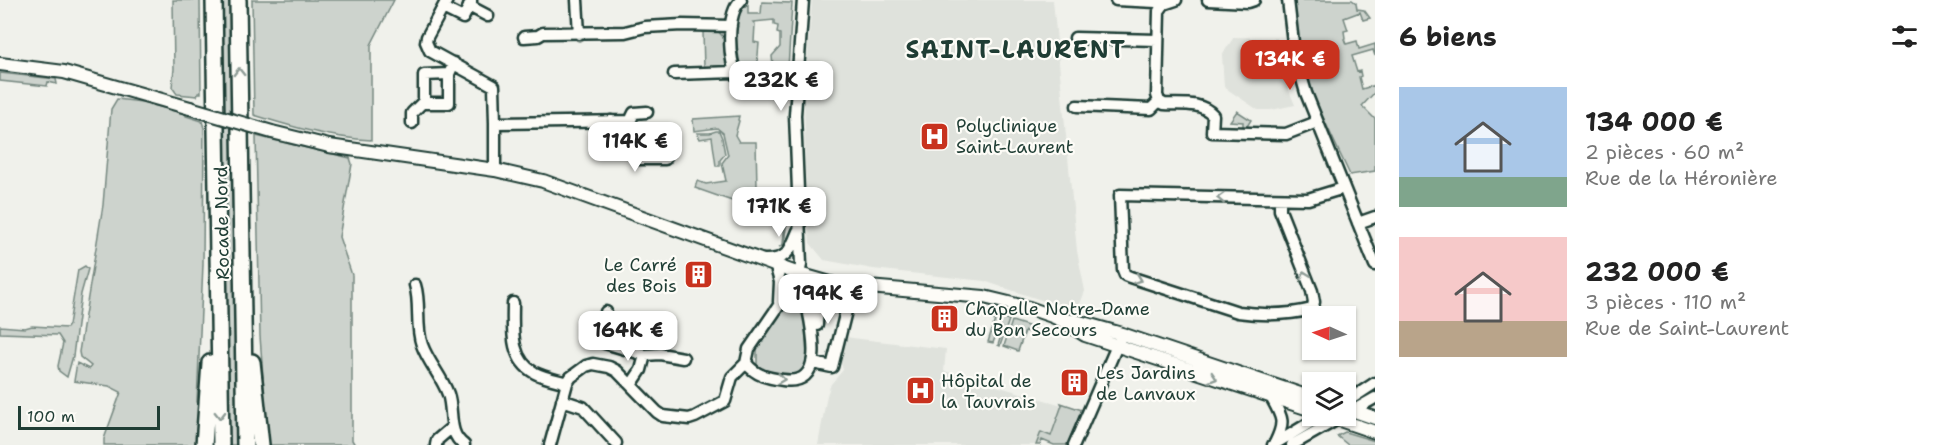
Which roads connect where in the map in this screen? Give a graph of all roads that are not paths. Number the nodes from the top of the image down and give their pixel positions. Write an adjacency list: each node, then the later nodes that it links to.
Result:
1 (214, 0): 36 (highway, Rocade Nord)
2 (238, 0): 25 (highway, Rocade Nord, one-way to 2)
3 (577, 0): 16 (street)
4 (741, 0): 15 (street)
5 (803, 0): 24 (street)
6 (1116, 0): 13 (street)
7 (1176, 0): 13 (street)
8 (1208, 0): 9 (street)
9 (1254, 0)
10 (1288, 0): 32 (street)
11 (470, 3): 12 (street); 14 (street)
12 (445, 4): 21 (street)
13 (1164, 4): 19 (street)
14 (488, 16)
15 (731, 26): 16 (street); 22 (street)
16 (579, 34): 17 (street)
17 (524, 37)
18 (1075, 39): 19 (street)
19 (1158, 40): 27 (street)
20 (0, 64): 38 (main road, bridge)
21 (452, 69): 26 (street); 26 (street); 34 (street)
22 (735, 72): 23 (street); 24 (street)
23 (674, 74)
24 (796, 83): 43 (street)
25 (239, 98): 83 (highway, Rocade Nord); 84 (highway)
26 (424, 101): 33 (street)
27 (1159, 101): 28 (street); 32 (street)
28 (1077, 106)
29 (647, 112): 30 (street)
30 (630, 121): 31 (street); 35 (street)
31 (611, 122): 34 (street); 35 (street)
32 (1317, 122): 39 (street)
33 (411, 123)
34 (495, 123): 38 (street)
35 (630, 144): 37 (street)
36 (217, 153): 81 (highway); 82 (highway, Rocade Nord, one-way to 82)
37 (665, 159)
38 (495, 170): 44 (main road)
39 (1344, 189): 40 (street); 42 (street)
40 (1280, 199): 40 (street, one-way to 40)
41 (1375, 217): 42 (street)
42 (1358, 223): 45 (street)
43 (800, 225): 44 (street); 46 (street)
44 (769, 262): 46 (main road); 52 (street)
45 (1375, 265)
46 (802, 275): 47 (main road); 52 (street); 54 (street)
47 (834, 284): 49 (main road); 54 (street)
48 (415, 285): 78 (street)
49 (852, 286): 55 (main road); 58 (street)
50 (849, 299): 62 (street)
51 (513, 303): 63 (street)
52 (778, 305): 61 (street)
53 (606, 312): 59 (street)
54 (810, 314): 58 (street)
55 (1061, 320): 56 (main road); 57 (main road)
56 (1122, 334): 57 (street); 66 (main road)
57 (1117, 346): 67 (main road, one-way to 67); 88 (street)
58 (814, 349): 62 (street)
59 (645, 355): 60 (street); 65 (street)
60 (683, 358)
61 (746, 363): 62 (street, one-way to 62); 65 (street)
62 (813, 363)
63 (567, 383): 65 (street); 69 (street)
64 (1375, 384): 70 (street)
65 (631, 385)
66 (1302, 395)
67 (1270, 397): 72 (main road); 89 (street)
68 (1375, 398): 71 (street)
69 (562, 400): 80 (street); 87 (street)
70 (1356, 400)
71 (1356, 405)
72 (1302, 407)
73 (1356, 414): 74 (main road)
74 (1375, 418)
75 (1356, 420): 79 (main road)
76 (1305, 426): 89 (street)
77 (1320, 426): 90 (street)
78 (451, 428): 85 (street); 86 (street)
79 (1375, 432)
80 (616, 443)
81 (204, 445)
82 (221, 445)
83 (245, 445)
84 (261, 445)
85 (436, 445)
86 (464, 445)
87 (550, 445)
88 (1074, 445)
89 (1274, 445)
90 (1292, 445)

